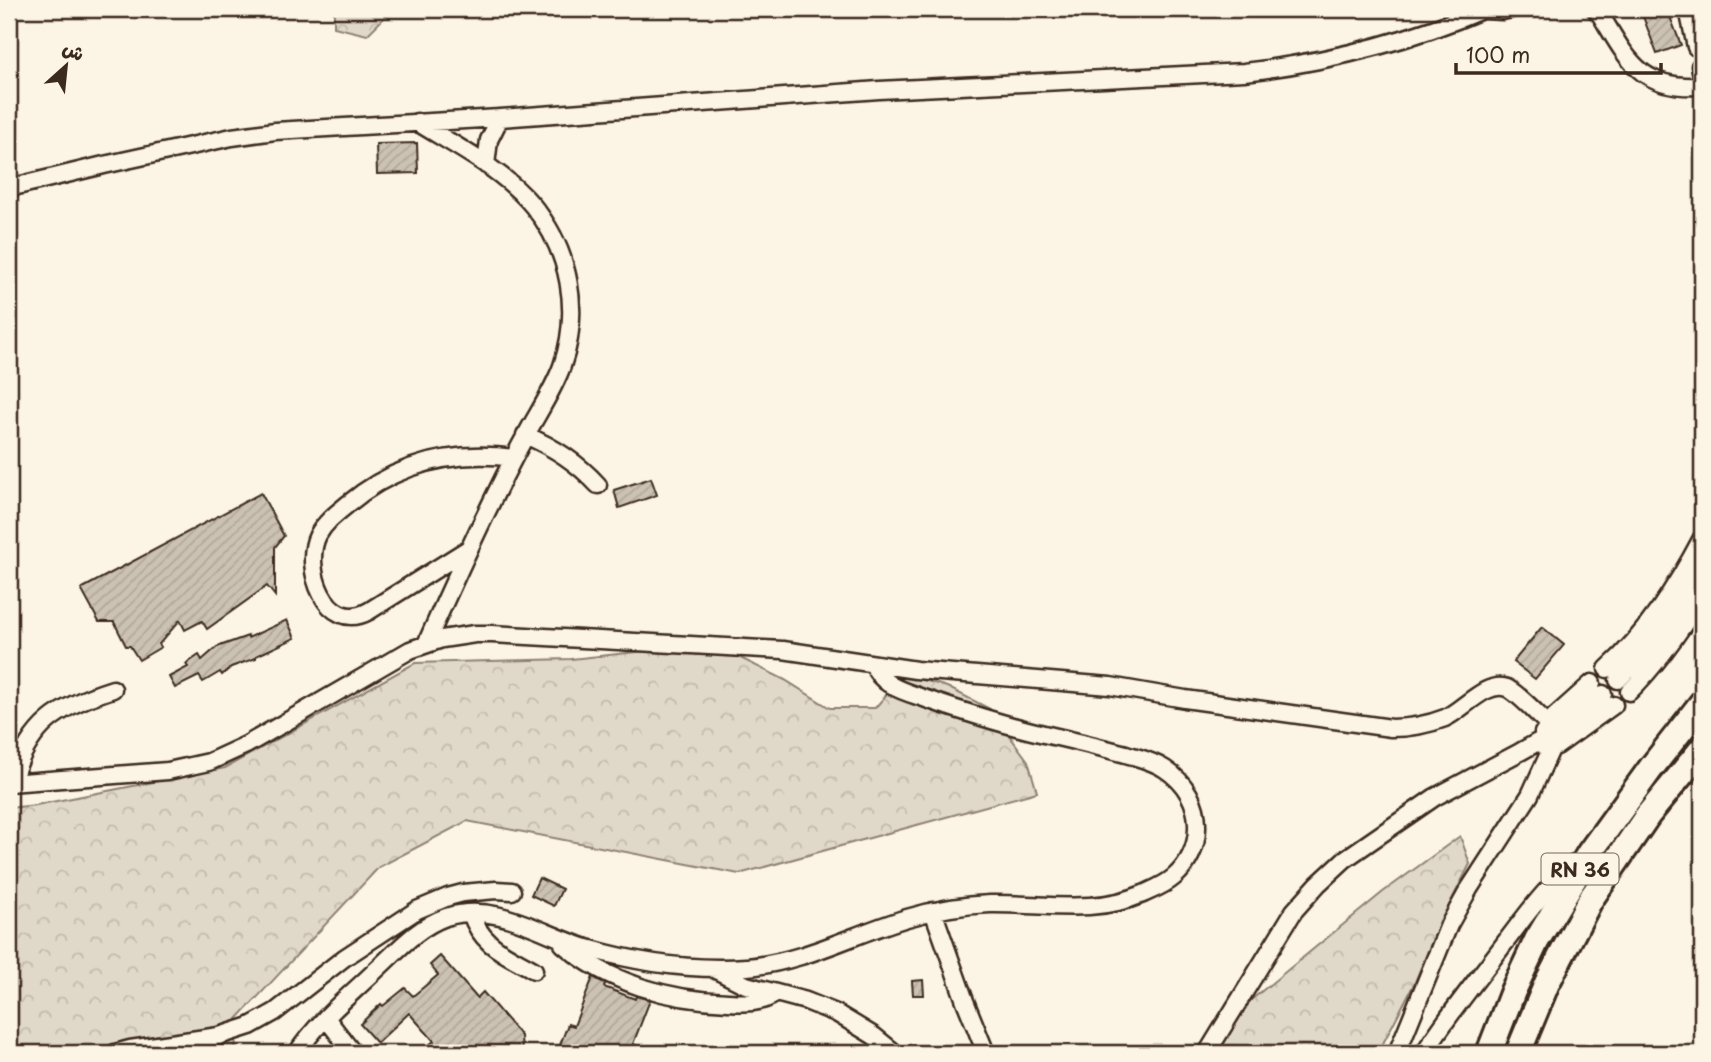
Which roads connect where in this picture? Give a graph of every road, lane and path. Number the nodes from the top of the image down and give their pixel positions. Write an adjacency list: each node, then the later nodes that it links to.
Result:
1 (1483, 9): 2 (lane); 7 (lane)
2 (1512, 9)
3 (1595, 9): 6 (lane)
4 (1688, 9): 5 (lane)
5 (1696, 47)
6 (1702, 86)
7 (500, 117): 8 (lane); 9 (lane)
8 (416, 122): 9 (lane); 10 (lane)
9 (486, 165): 11 (lane)
10 (9, 188)
11 (526, 435): 12 (lane); 13 (lane)
12 (514, 458): 15 (lane); 15 (lane)
13 (598, 485)
14 (1702, 538): 20 (lane)
15 (468, 549): 18 (lane)
16 (1702, 566): 20 (lane)
17 (1702, 596): 20 (lane)
18 (426, 644): 19 (lane); 26 (lane)
19 (873, 664): 23 (lane); 29 (lane)
20 (1618, 681)
21 (113, 689): 26 (lane)
22 (1702, 703): 27 (highway, RN 36)
23 (1548, 724): 24 (lane); 24 (lane)
24 (1546, 745): 41 (lane); 42 (lane)
25 (1702, 749): 45 (highway)
26 (10, 783)
27 (1590, 852): 43 (lane); 44 (highway, RN 36)
28 (512, 891): 37 (lane)
29 (933, 911): 32 (lane); 40 (lane)
30 (471, 913): 31 (lane); 33 (lane); 35 (lane)
31 (556, 938): 32 (lane); 34 (lane)
32 (714, 969): 34 (lane)
33 (534, 970)
34 (775, 994): 39 (lane)
35 (326, 1018): 36 (lane); 38 (lane)
36 (349, 1052)
37 (115, 1053)
38 (297, 1053)
39 (895, 1053)
40 (986, 1053)
41 (1207, 1053)
42 (1397, 1053)
43 (1424, 1053)
44 (1489, 1053)
45 (1518, 1053)

